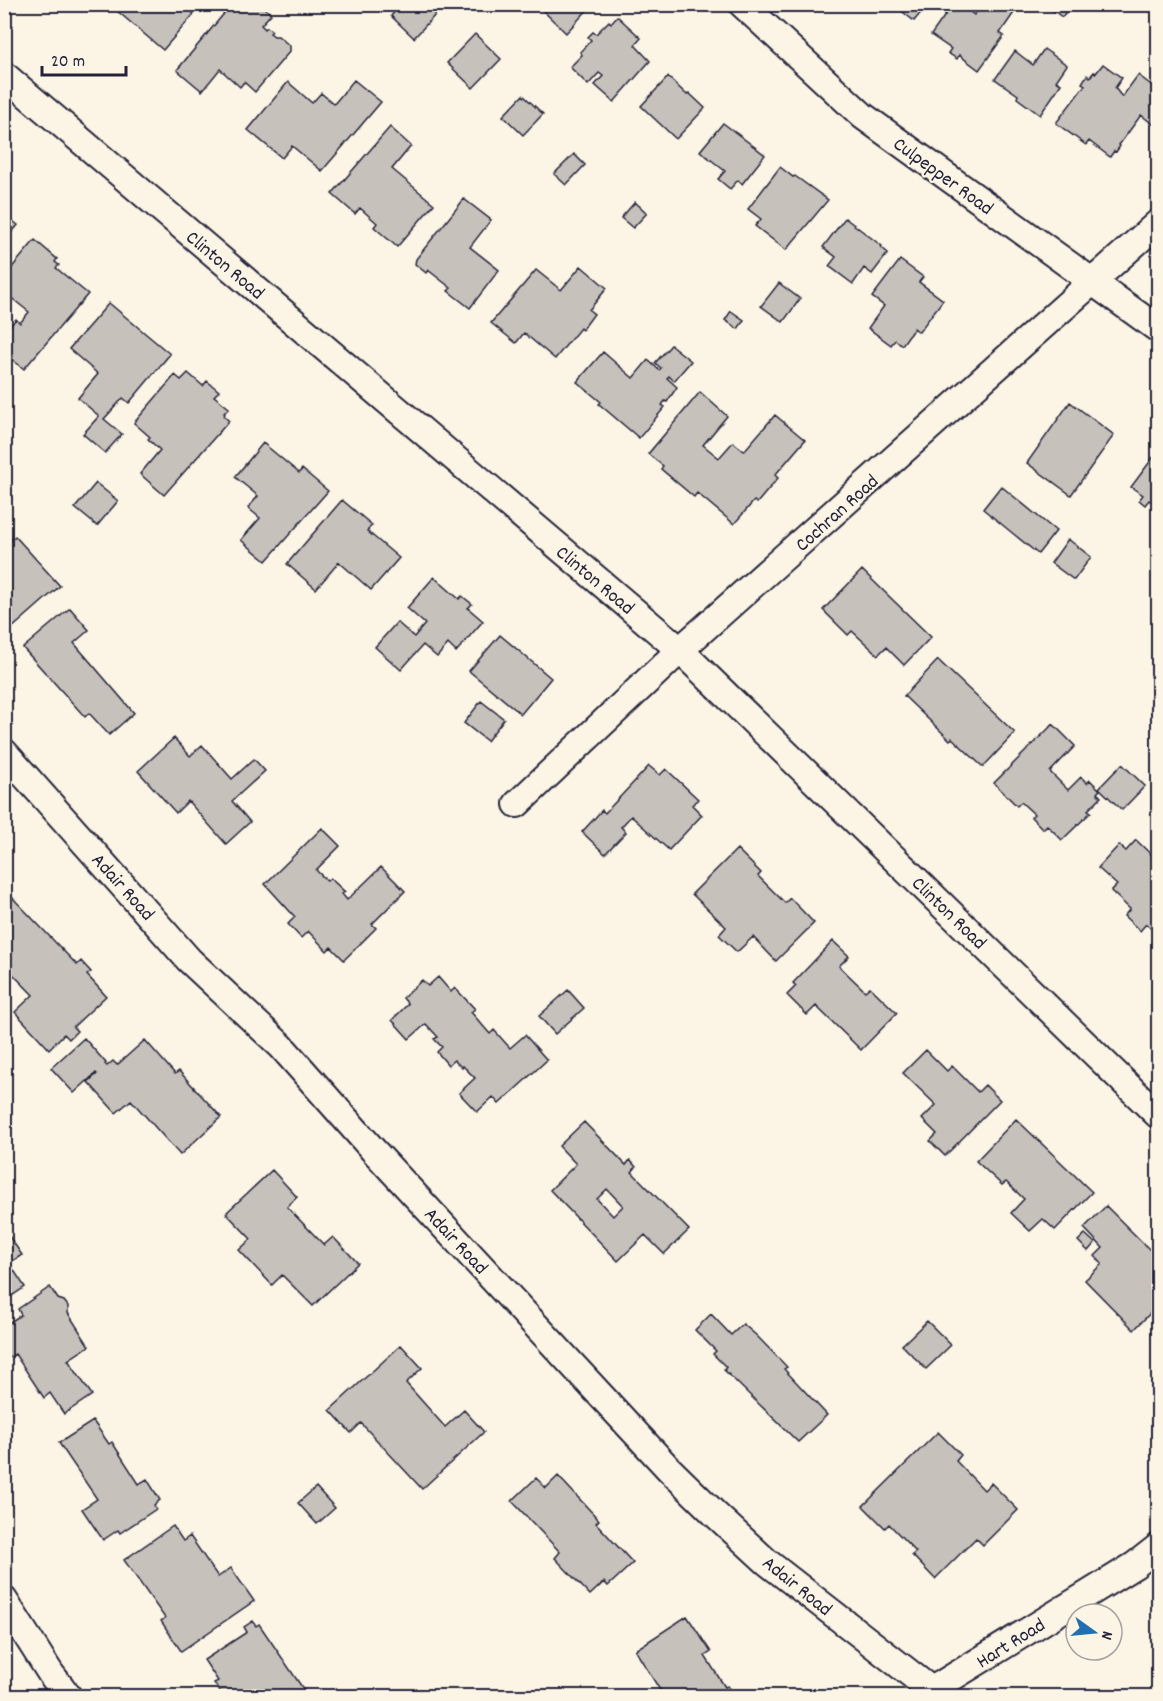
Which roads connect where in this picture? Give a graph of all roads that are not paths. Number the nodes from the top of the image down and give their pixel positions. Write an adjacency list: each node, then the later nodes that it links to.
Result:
1 (742, 4): 4 (street, Culpepper Road)
2 (4, 75): 6 (street, Clinton Road)
3 (1158, 223): 4 (street, Cochran Road)
4 (1093, 282): 5 (street, Culpepper Road); 6 (street, Cochran Road)
5 (1158, 329)
6 (680, 650): 8 (street, Cochran Road); 9 (street, Clinton Road)
7 (4, 752): 12 (street, Adair Road)
8 (517, 804)
9 (1158, 1115)
10 (1158, 1547): 12 (street, Hart Road)
11 (4, 1600): 13 (street)
12 (931, 1694)
13 (68, 1696)

